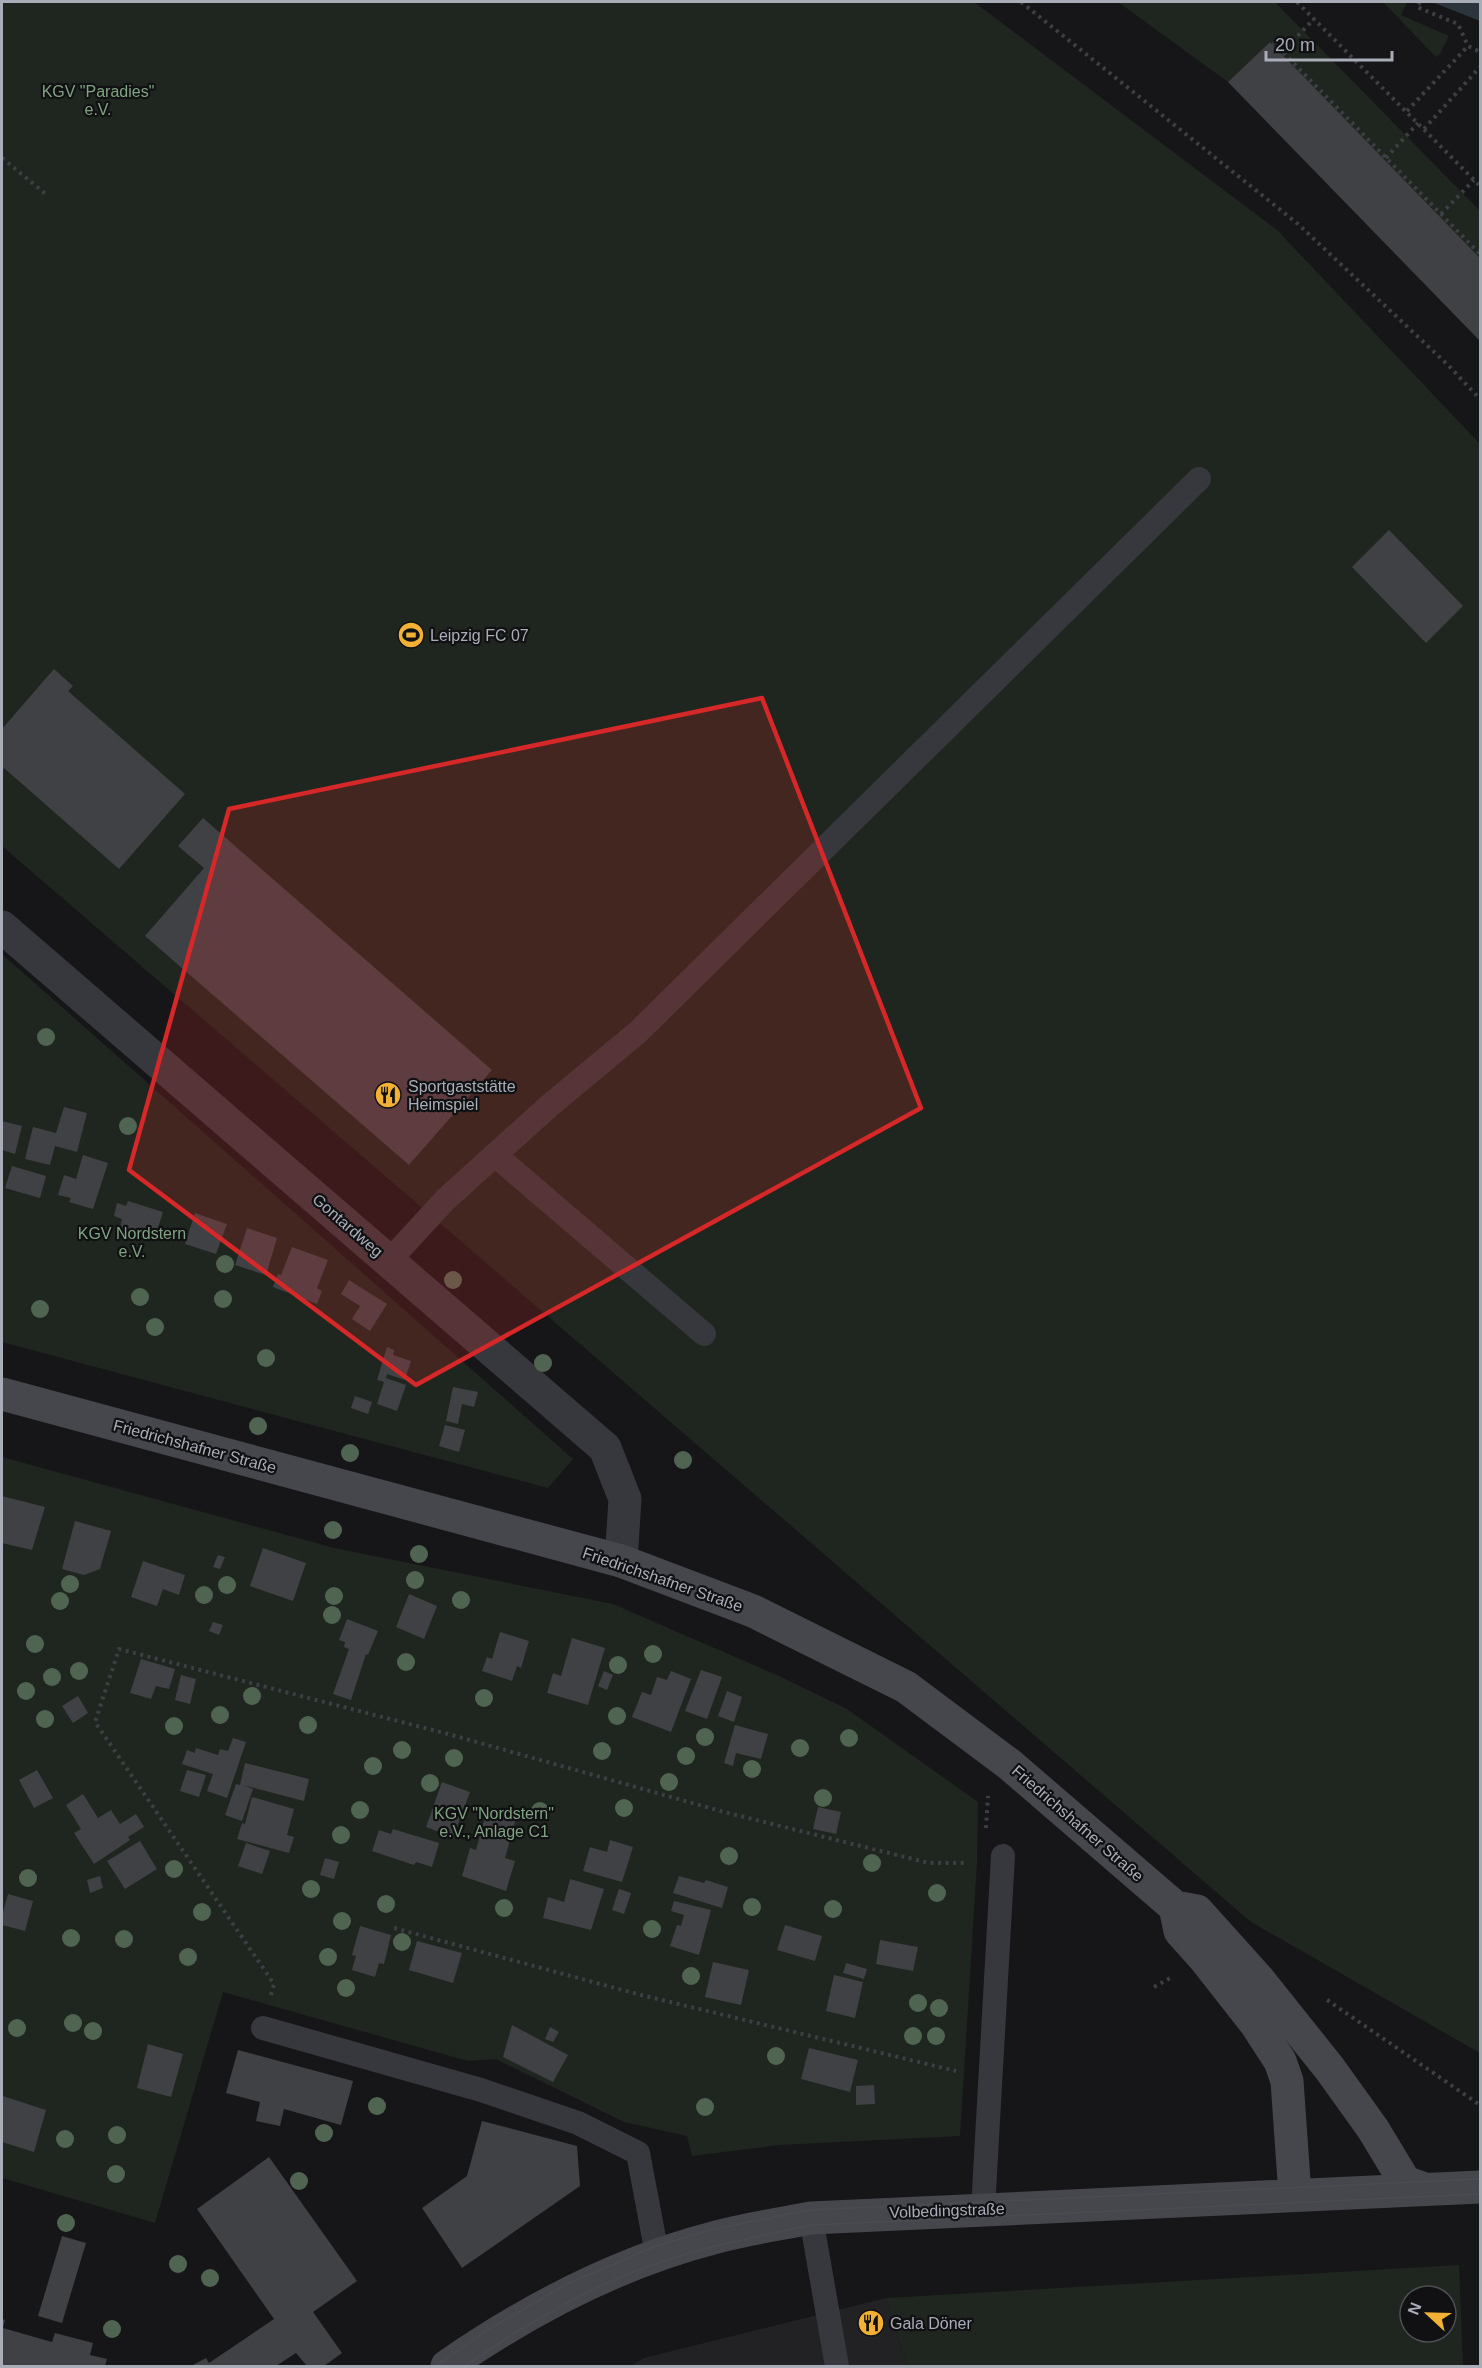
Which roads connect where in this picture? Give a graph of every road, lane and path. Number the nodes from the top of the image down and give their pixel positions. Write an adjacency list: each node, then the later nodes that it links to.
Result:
1 (1021, 2): 20 (path)
2 (1297, 2): 4 (path)
3 (1420, 2): 6 (path)
4 (1314, 19): 7 (path); 10 (path)
5 (1273, 42): 7 (path)
6 (1468, 46): 8 (path); 10 (path)
7 (1282, 52): 14 (path)
8 (1480, 52)
9 (1480, 67): 12 (path)
10 (1407, 112): 11 (path)
11 (1418, 123): 12 (path); 14 (path)
12 (1424, 129): 15 (path)
13 (2, 158): 17 (path)
14 (1386, 158): 18 (path)
15 (1474, 180): 16 (path); 18 (path)
16 (1480, 186)
17 (48, 196)
18 (1441, 214): 19 (path)
19 (1480, 254)
20 (1480, 399)
21 (1200, 478): 23 (lane)
22 (2, 927): 24 (street, Gontardweg)
23 (495, 1155): 24 (lane); 25 (lane)
24 (389, 1261): 27 (street, Gontardweg)
25 (704, 1335)
26 (2, 1394): 27 (main road, Friedrichshafner Straße)
27 (621, 1561): 30 (main road, Friedrichshafner Straße)
28 (1003, 1856): 39 (lane)
29 (977, 1863): 33 (path)
30 (1175, 1907): 37 (main road, Friedrichshafner Straße); 38 (main road)
31 (394, 1928): 34 (path)
32 (1317, 1994): 35 (path)
33 (263, 2028): 41 (lane)
34 (963, 2073)
35 (1480, 2105)
36 (1480, 2187): 37 (main road, Volbedingstraße)
37 (1425, 2189): 38 (main road, Volbedingstraße)
38 (1295, 2195): 39 (main road, Volbedingstraße)
39 (983, 2209): 40 (main road, Volbedingstraße)
40 (811, 2218): 41 (main road, Volbedingstraße); 43 (lane)
41 (657, 2254): 42 (main road, Volbedingstraße)
42 (447, 2367)
43 (837, 2367)

